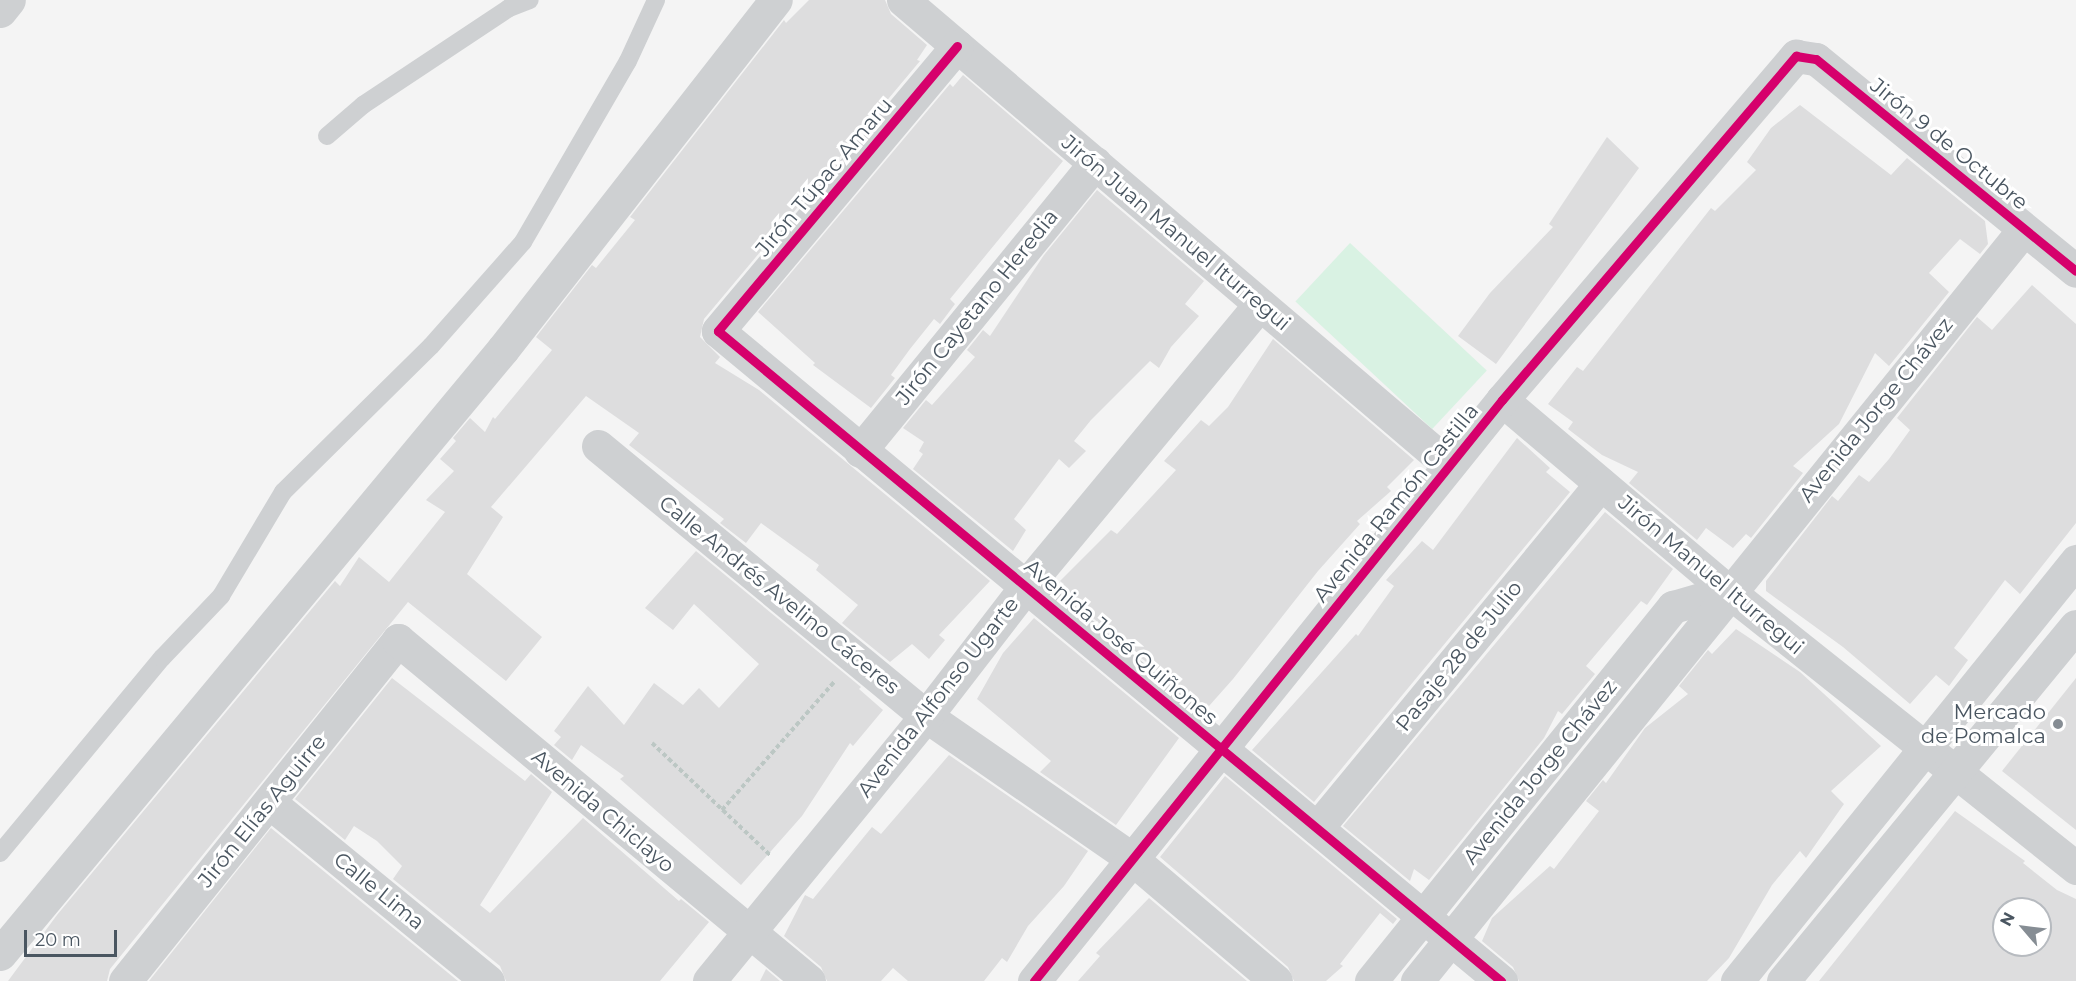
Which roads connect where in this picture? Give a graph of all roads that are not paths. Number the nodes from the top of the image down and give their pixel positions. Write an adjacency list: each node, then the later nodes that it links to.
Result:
1 (9, 0): 6 (street)
2 (530, 0): 9 (lane)
3 (656, 0): 31 (lane)
4 (776, 0): 37 (street)
5 (903, 0): 7 (street, Jirón Juan Manuel Iturregui)
6 (0, 11)
7 (957, 46): 10 (street, Jirón Juan Manuel Iturregui); 14 (street, Jirón Túpac Amaru)
8 (1796, 56): 11 (street, Jirón 9 de Octubre); 15 (street, Avenida Ramón Castilla)
9 (327, 136)
10 (1095, 163): 13 (street, Jirón Juan Manuel Iturregui); 17 (street, Jirón Cayetano Heredia)
11 (2024, 229): 12 (street, Jirón 9 de Octubre); 22 (street, Avenida Jorge Chávez)
12 (2076, 271)
13 (1260, 304): 18 (street, Jirón Juan Manuel Iturregui); 21 (street, Avenida Alfonso Ugarte)
14 (718, 332): 17 (street, Avenida José Quiñones)
15 (1502, 400): 18 (street, Avenida Ramón Castilla); 19 (street, Jirón Manuel Iturregui)
16 (598, 446): 25 (street, Calle Andrés Avelino Cáceres)
17 (860, 451): 21 (street, Avenida José Quiñones)
18 (1449, 465): 26 (street, Avenida Ramón Castilla)
19 (1601, 484): 22 (street, Jirón Manuel Iturregui); 30 (street, Pasaje 28 de Julio)
20 (2076, 561): 27 (street)
21 (1026, 586): 25 (street, Avenida Alfonso Ugarte); 26 (street, Avenida José Quiñones)
22 (1728, 591): 27 (street, Jirón Manuel Iturregui); 34 (street, Avenida Jorge Chávez); 36 (street, Avenida Jorge Chávez)
23 (2076, 626): 28 (street)
24 (398, 640): 29 (street, Jirón Elías Aguirre); 35 (street, Avenida Chiclayo)
25 (926, 716): 32 (street, Calle Andrés Avelino Cáceres); 35 (street, Avenida Alfonso Ugarte)
26 (1221, 748): 30 (street, Avenida José Quiñones); 32 (street, Avenida Ramón Castilla)
27 (1922, 749): 28 (street); 47 (street)
28 (1957, 772): 33 (street); 48 (street)
29 (269, 802): 38 (street, Jirón Elías Aguirre); 39 (street, Calle Lima)
30 (1317, 828): 34 (street, Avenida José Quiñones)
31 (0, 854)
32 (1131, 858): 42 (street, Avenida Ramón Castilla); 43 (street, Calle Andrés Avelino Cáceres)
33 (2076, 868)
34 (1423, 916): 36 (street, Avenida José Quiñones); 44 (street, Avenida Jorge Chávez)
35 (749, 932): 40 (street, Avenida Alfonso Ugarte); 41 (street, Avenida Chiclayo)
36 (1451, 939): 45 (street, Avenida Jorge Chávez); 46 (street, Avenida José Quiñones)
37 (0, 954)
38 (125, 981)
39 (488, 981)
40 (709, 981)
41 (809, 981)
42 (1034, 981)
43 (1276, 981)
44 (1371, 981)
45 (1417, 981)
46 (1502, 981)
47 (1737, 981)
48 (1783, 981)

